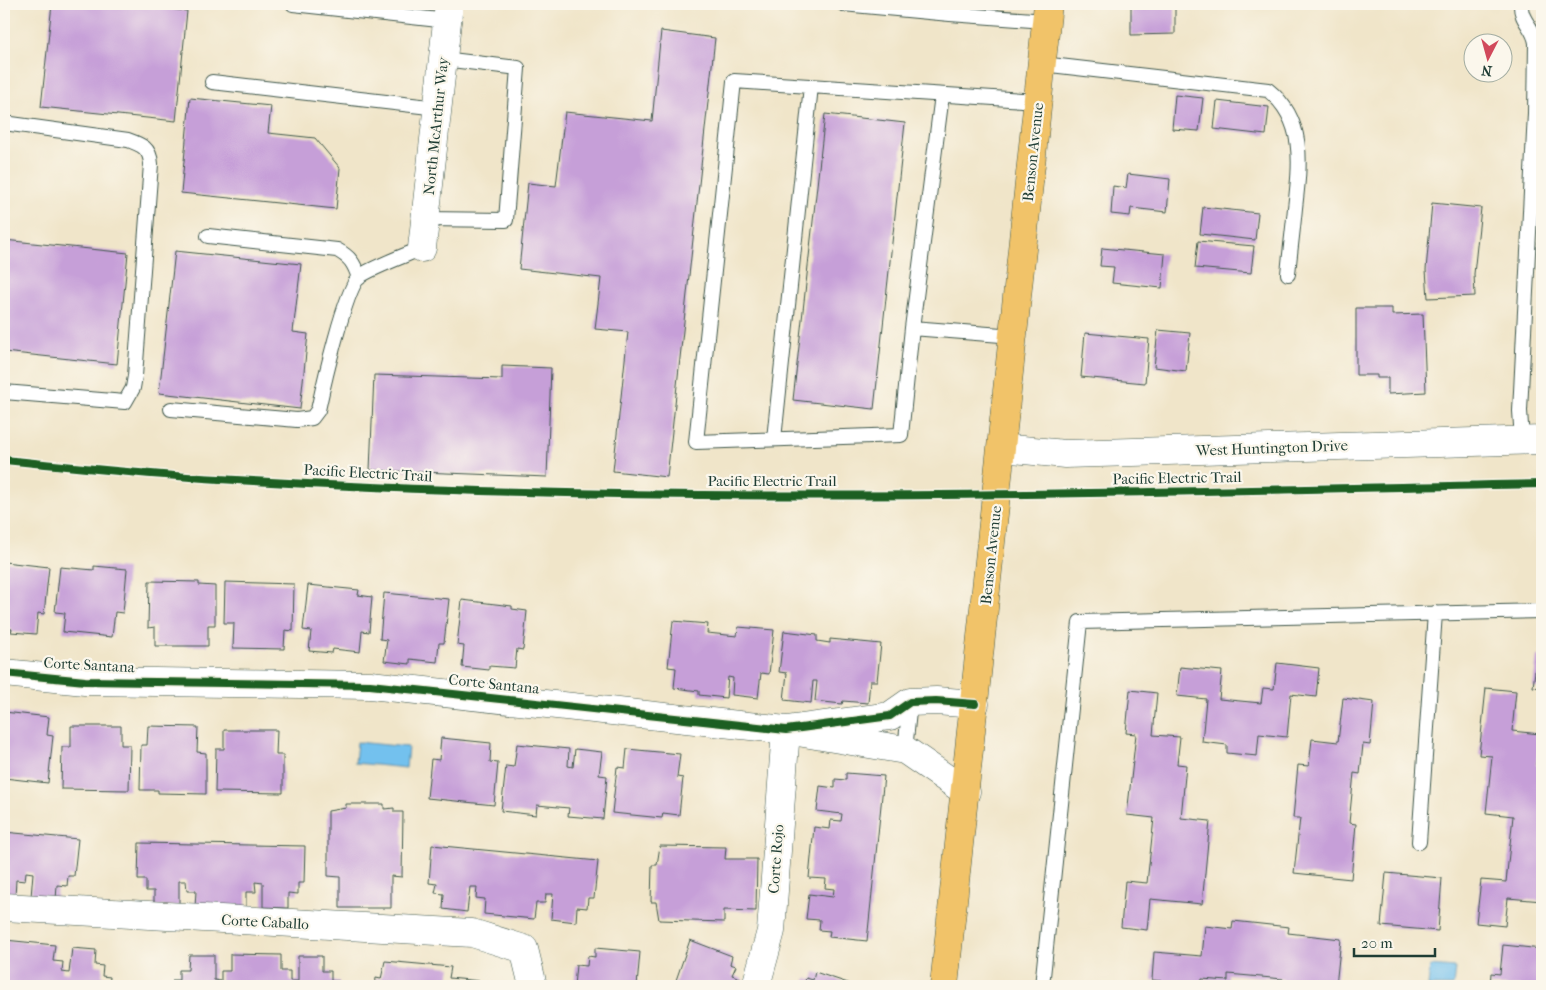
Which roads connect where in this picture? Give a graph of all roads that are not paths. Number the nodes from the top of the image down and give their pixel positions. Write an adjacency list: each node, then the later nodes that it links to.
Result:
1 (293, 4): 5 (lane)
2 (843, 4): 4 (lane)
3 (1520, 4): 25 (lane)
4 (950, 9): 6 (lane)
5 (448, 12): 7 (street, North McArthur Way)
6 (1047, 12): 8 (main road, Benson Avenue)
7 (443, 59): 13 (street, North McArthur Way); 15 (lane)
8 (1042, 64): 12 (main road, Benson Avenue); 18 (lane)
9 (212, 82): 13 (lane)
10 (811, 86): 11 (lane); 24 (lane); 24 (lane)
11 (942, 95): 12 (lane); 20 (lane)
12 (1038, 101): 21 (main road, Benson Avenue)
13 (438, 108): 15 (street, North McArthur Way)
14 (4, 123): 22 (lane)
15 (425, 220): 17 (street, North McArthur Way)
16 (208, 236): 19 (lane)
17 (422, 248): 19 (lane)
18 (1288, 274)
19 (359, 278): 23 (lane)
20 (912, 328): 21 (lane); 24 (lane)
21 (1014, 336): 26 (main road, Benson Avenue)
22 (4, 392)
23 (171, 409)
24 (774, 439)
25 (1532, 440): 26 (street, West Huntington Drive)
26 (1002, 448): 31 (main road, Benson Avenue)
27 (1542, 611): 28 (lane)
28 (1435, 613): 35 (lane); 40 (lane)
29 (4, 673): 32 (street, Corte Santana)
30 (910, 702): 31 (street); 32 (street, Corte Santana); 33 (lane)
31 (974, 704): 34 (main road, Benson Avenue)
32 (786, 730): 33 (street, Corte Santana); 38 (street, Corte Rojo)
33 (905, 750): 34 (street, Corte Santana)
34 (966, 792): 39 (main road, Benson Avenue)
35 (1419, 842)
36 (4, 908): 37 (street, Corte Caballo)
37 (533, 986)
38 (756, 986)
39 (944, 986)
40 (1042, 986)

